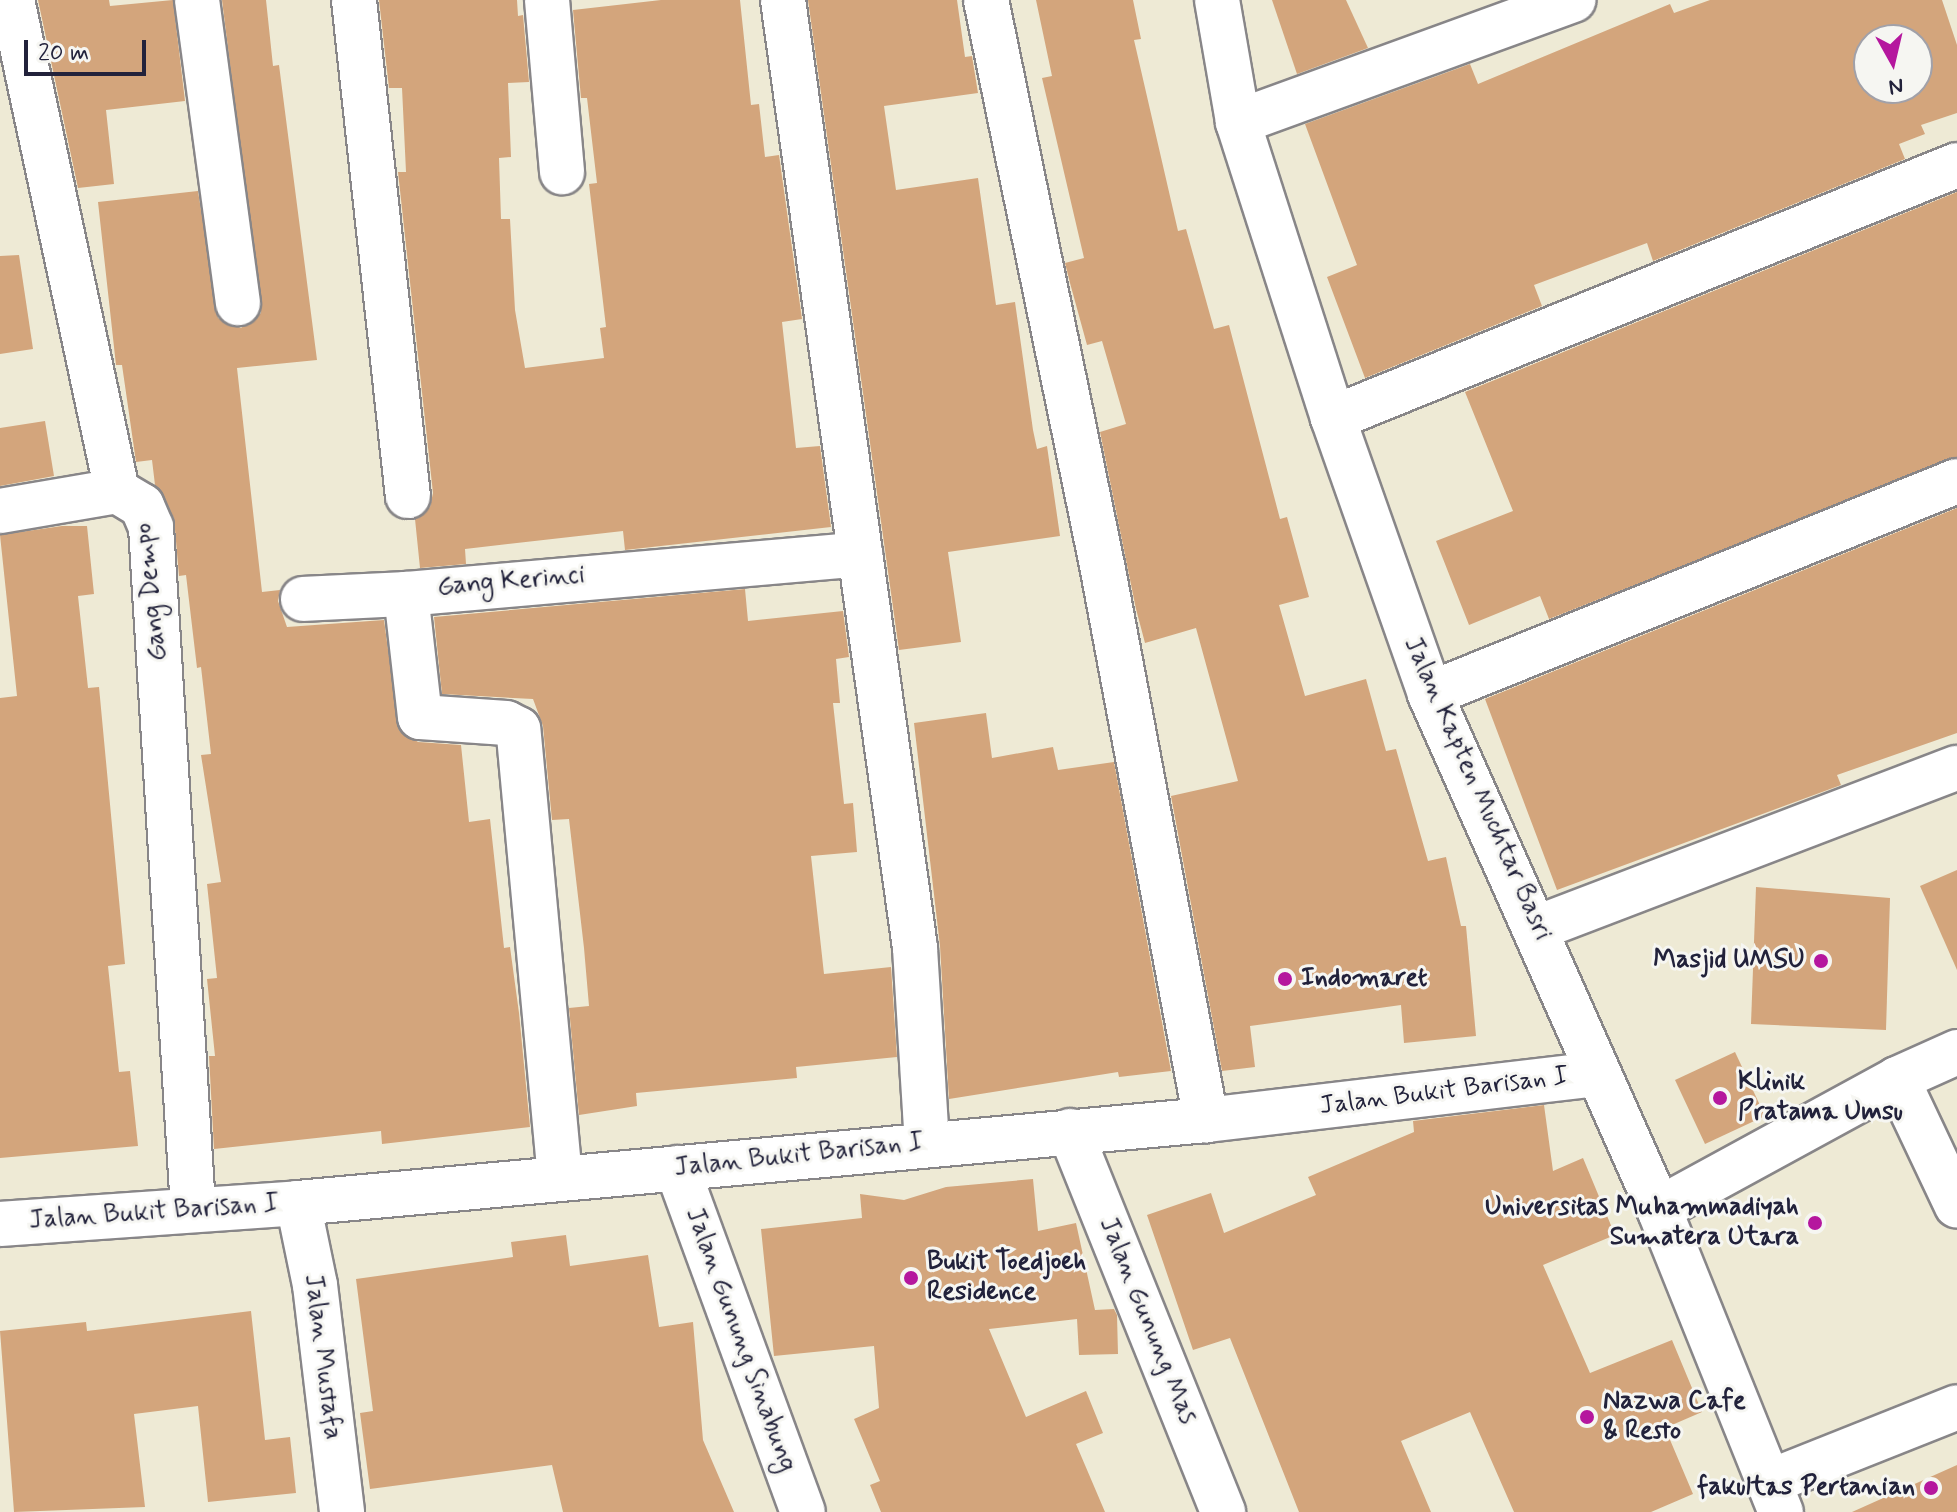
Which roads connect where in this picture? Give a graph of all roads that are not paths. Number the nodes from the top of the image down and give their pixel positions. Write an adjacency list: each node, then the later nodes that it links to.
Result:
1 (12, 0): 15 (street, Gang Dempo)
2 (197, 0): 12 (street)
3 (354, 0): 16 (street)
4 (547, 0): 11 (street)
5 (783, 0): 18 (street)
6 (986, 0): 27 (street)
7 (1217, 0): 9 (street, Jalan Kapten Muchtar Basri)
8 (1573, 0): 9 (street)
9 (1238, 122): 13 (street, Jalan Kapten Muchtar Basri)
10 (1957, 165): 13 (street)
11 (562, 172)
12 (238, 303)
13 (1333, 418): 21 (street, Jalan Kapten Muchtar Basri)
14 (1957, 481): 21 (street)
15 (117, 491): 17 (street); 34 (street, Gang Dempo)
16 (408, 496)
17 (0, 511)
18 (860, 554): 19 (street, Gang Kerinci); 29 (street)
19 (406, 594): 20 (street); 31 (street, Gang Kerinci)
20 (303, 599)
21 (1430, 694): 23 (street, Jalan Kapten Muchtar Basri)
22 (1957, 768): 23 (street)
23 (1537, 928): 25 (street, Jalan Kapten Muchtar Basri)
24 (1957, 1052): 26 (street)
25 (1597, 1074): 27 (street, Jalan Bukit Barisan I); 35 (street, Jalan Kapten Muchtar Basri)
26 (1897, 1079): 33 (street); 35 (street)
27 (1206, 1120): 28 (street, Jalan Bukit Barisan I)
28 (1070, 1131): 29 (street, Jalan Bukit Barisan I); 41 (street, Jalan Gunung Mas)
29 (927, 1143): 30 (street, Jalan Bukit Barisan I)
30 (677, 1168): 31 (street, Jalan Bukit Barisan I); 40 (street, Jalan Gunung Sinabung)
31 (560, 1178): 32 (street, Jalan Bukit Barisan I)
32 (298, 1203): 34 (street, Jalan Bukit Barisan I); 39 (street, Jalan Mustafa)
33 (1957, 1206)
34 (193, 1208): 36 (street, Jalan Bukit Barisan I)
35 (1659, 1209): 38 (street, Jalan Kapten Muchtar Basri)
36 (0, 1224)
37 (1957, 1407): 38 (street)
38 (1775, 1497)
39 (342, 1512)
40 (803, 1512)
41 (1223, 1512)

